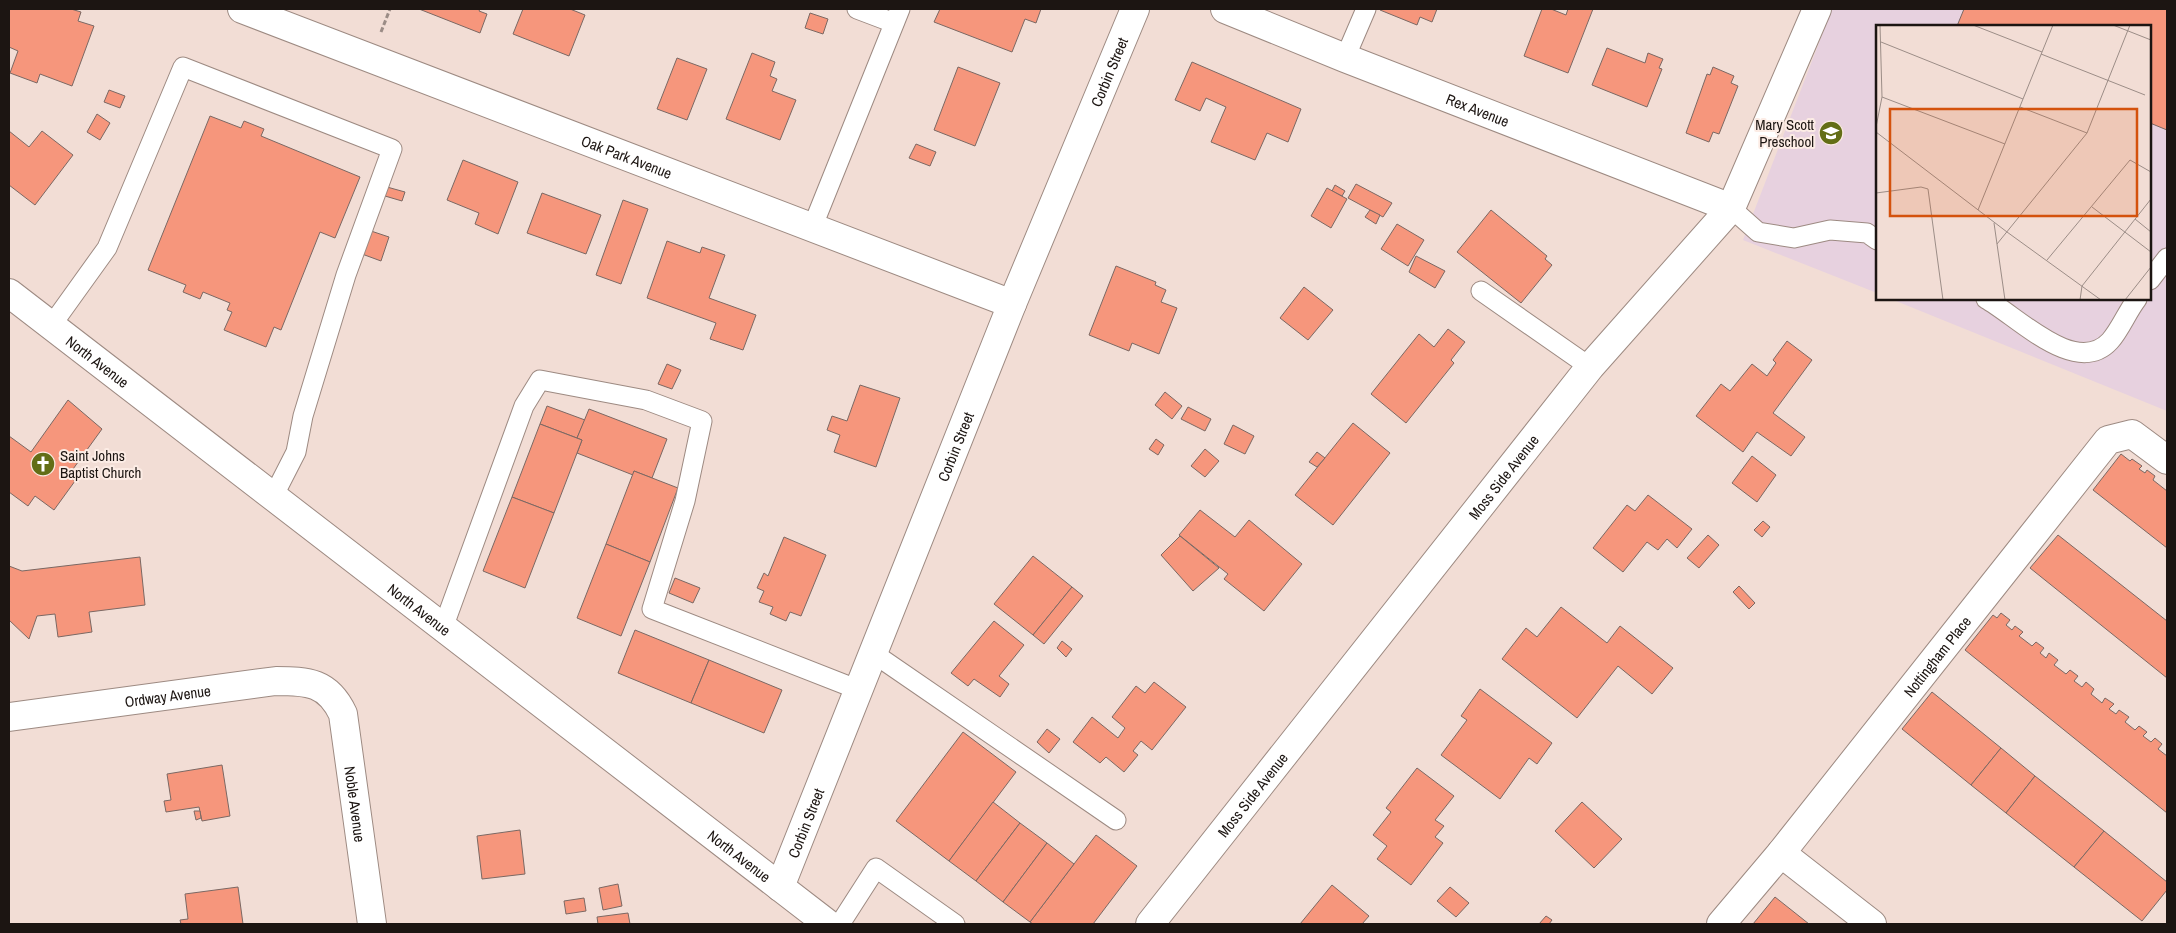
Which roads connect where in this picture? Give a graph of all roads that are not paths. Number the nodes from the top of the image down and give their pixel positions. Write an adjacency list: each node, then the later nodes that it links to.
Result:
1 (242, 9): 10 (street, Oak Park Avenue)
2 (857, 9): 7 (lane)
3 (1135, 9): 18 (street, Corbin Street)
4 (1225, 9): 8 (street, Rex Avenue)
5 (1366, 9): 8 (lane)
6 (1817, 9): 9 (street, Moss Side Avenue)
7 (897, 16): 10 (lane)
8 (1345, 58): 9 (street, Rex Avenue)
9 (1731, 208): 11 (lane); 20 (street, Moss Side Avenue)
10 (812, 228): 18 (street, Oak Park Avenue)
11 (1876, 239)
12 (2167, 258): 13 (lane)
13 (2151, 279)
14 (1481, 291): 20 (lane)
15 (9, 293): 19 (street, North Avenue)
16 (1988, 300): 17 (lane)
17 (2136, 300)
18 (1012, 304): 24 (street, Corbin Street)
19 (51, 326): 22 (street, North Avenue); 22 (lane)
20 (1590, 368): 35 (street, Moss Side Avenue)
21 (2167, 460): 29 (street, Nottingham Place)
22 (273, 497): 23 (street, North Avenue)
23 (443, 628): 26 (lane); 30 (street, North Avenue)
24 (874, 653): 26 (street, Corbin Street); 28 (lane)
25 (326, 689): 27 (street, Ordway Avenue); 31 (street, Noble Avenue)
26 (859, 690): 30 (street, Corbin Street)
27 (9, 717)
28 (1116, 820)
29 (1781, 853): 36 (street, Nottingham Place); 37 (street)
30 (780, 887): 32 (street, North Avenue)
31 (372, 924)
32 (828, 924)
33 (840, 924): 34 (lane)
34 (955, 924)
35 (1150, 924)
36 (1721, 924)
37 (1872, 924)

